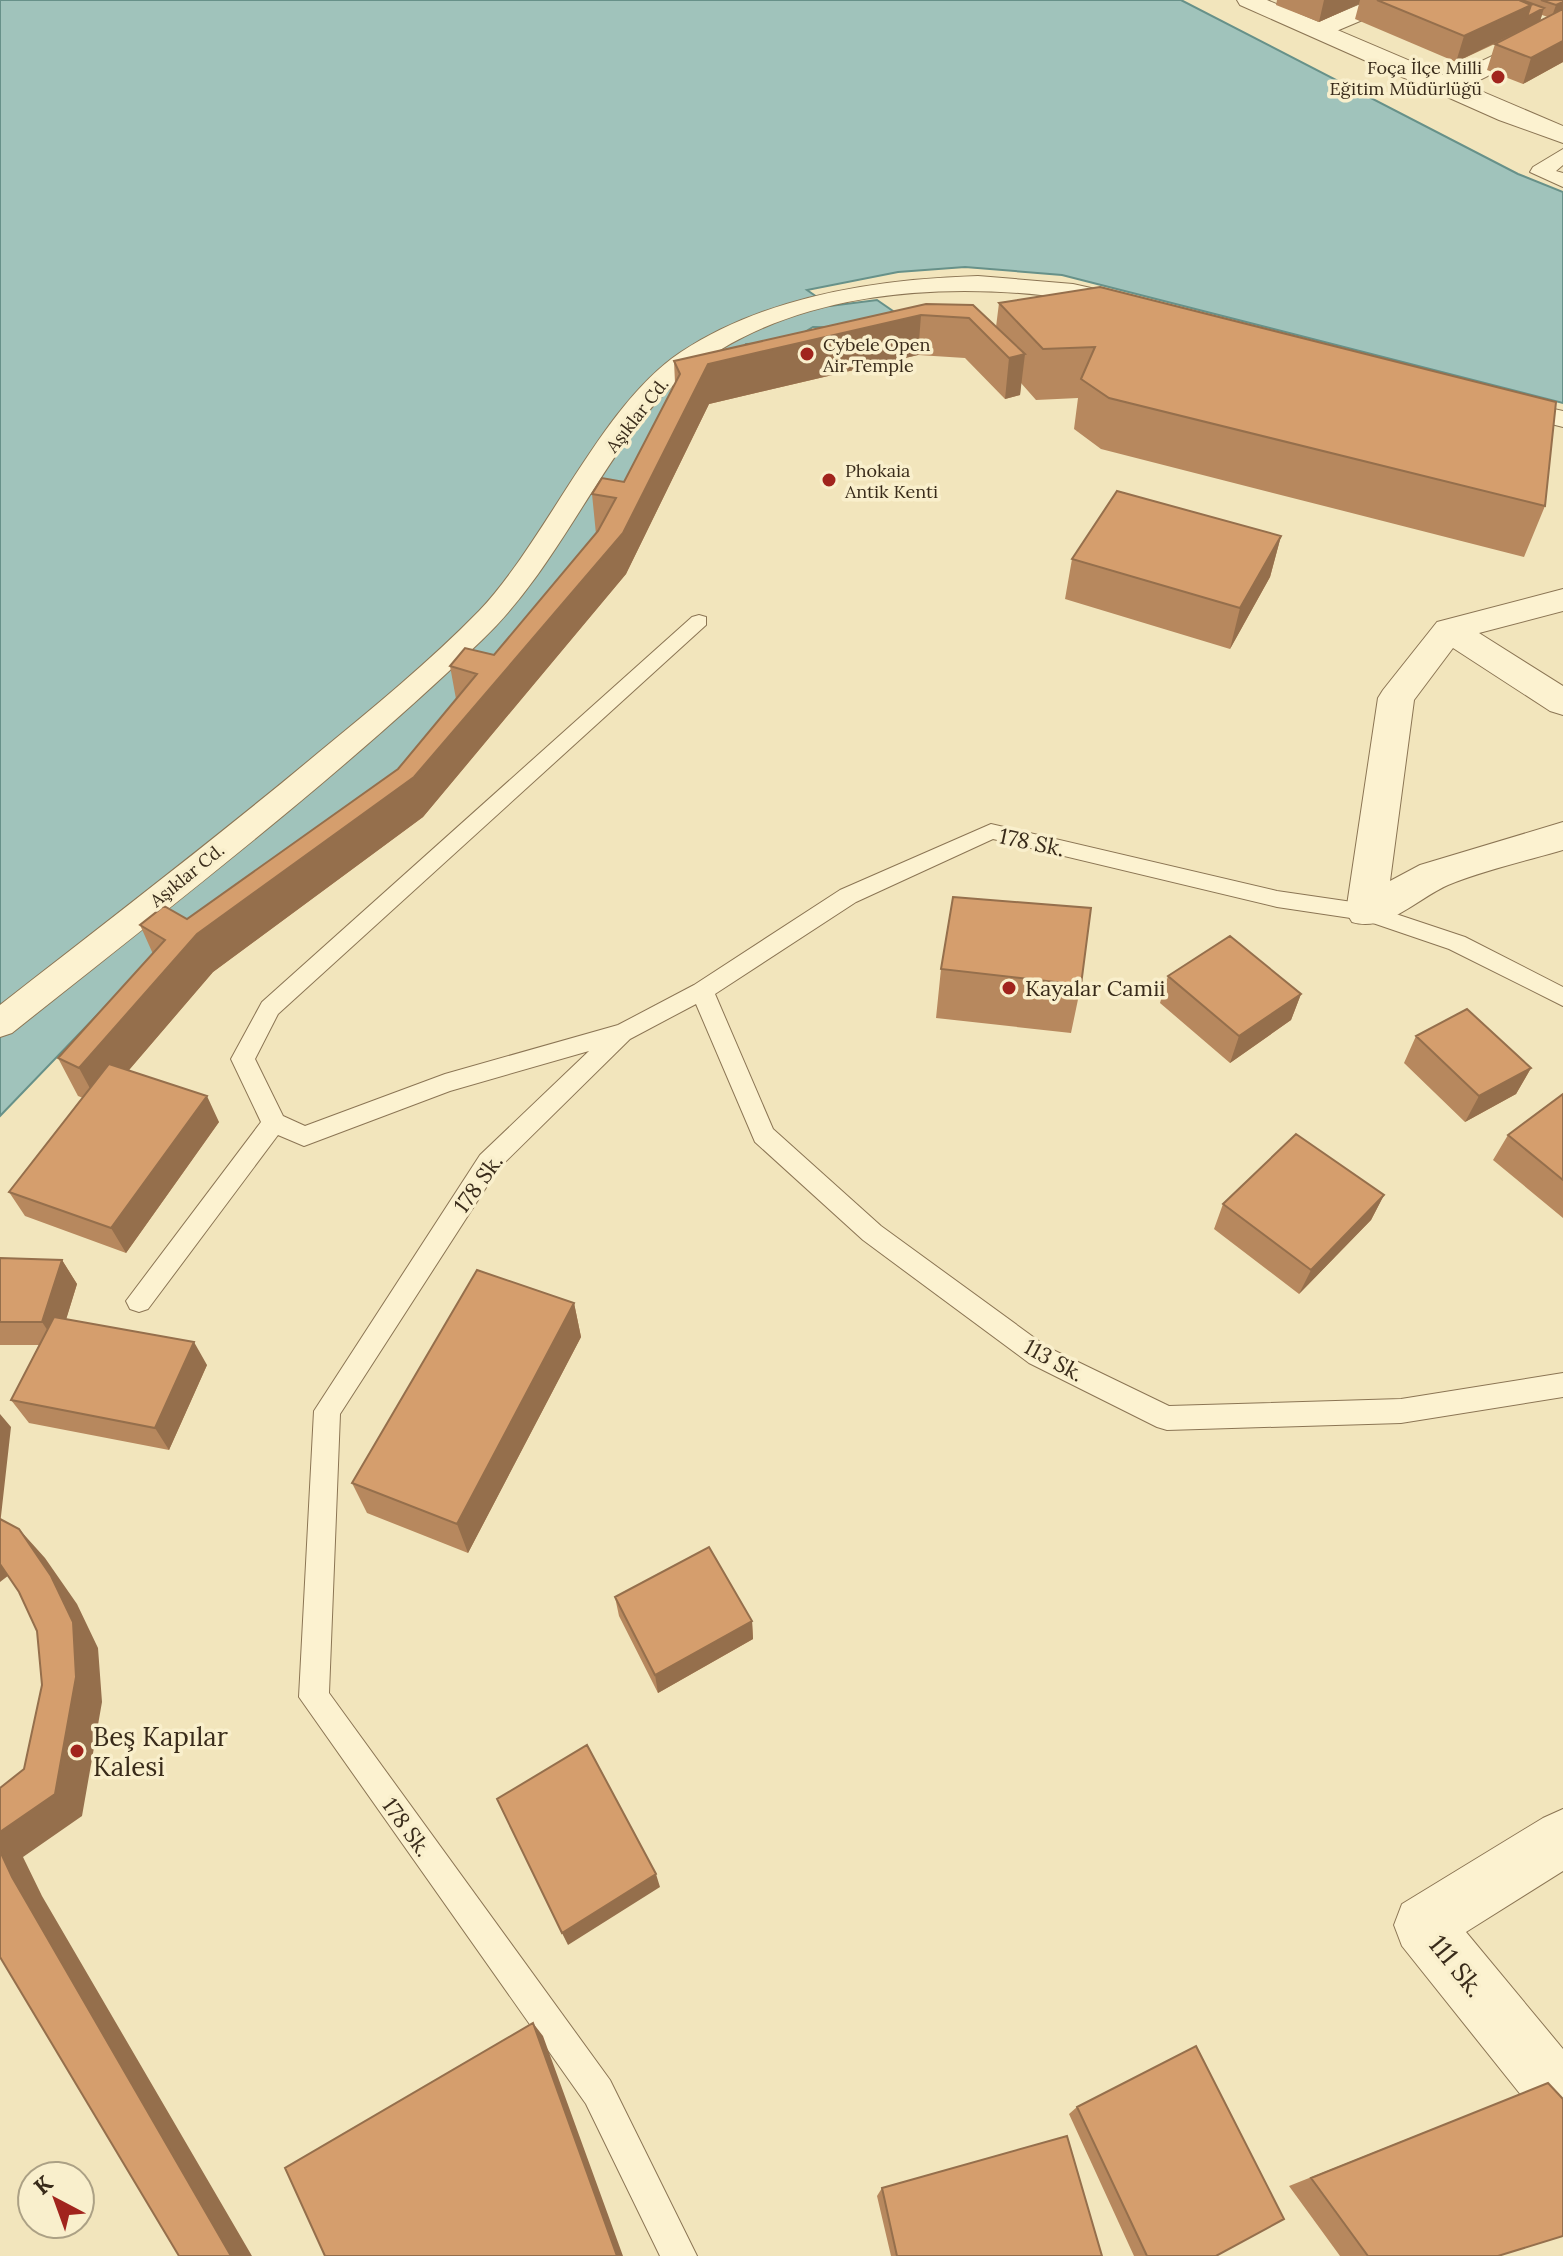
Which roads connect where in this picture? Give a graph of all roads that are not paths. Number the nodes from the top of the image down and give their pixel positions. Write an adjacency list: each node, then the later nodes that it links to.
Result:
1 (1390, 0): 4 (street)
2 (1256, 1): 4 (street)
3 (1563, 29): 5 (street)
4 (1319, 30): 5 (street)
5 (1447, 87): 6 (street)
6 (1563, 135)
7 (1563, 155): 8 (street)
8 (1563, 181)
9 (1149, 309): 20 (street, Aşıklar Cd.)
10 (1481, 398): 11 (street)
11 (1563, 419)
12 (1563, 600): 14 (street)
13 (699, 621): 22 (lane)
14 (1449, 630): 15 (street); 17 (street)
15 (1563, 703)
16 (1563, 836): 17 (street)
17 (1366, 912): 18 (lane, 178 Sk.); 19 (lane, 178 Sk.)
18 (702, 991): 21 (lane, 178 Sk.); 24 (lane, 113 Sk.)
19 (1563, 997)
20 (0, 1024)
21 (622, 1033): 22 (lane); 27 (lane, 178 Sk.)
22 (274, 1123): 23 (lane)
23 (139, 1301)
24 (1563, 1385)
25 (1563, 1838): 26 (street, 111 Sk.)
26 (1563, 2098)
27 (679, 2256)

